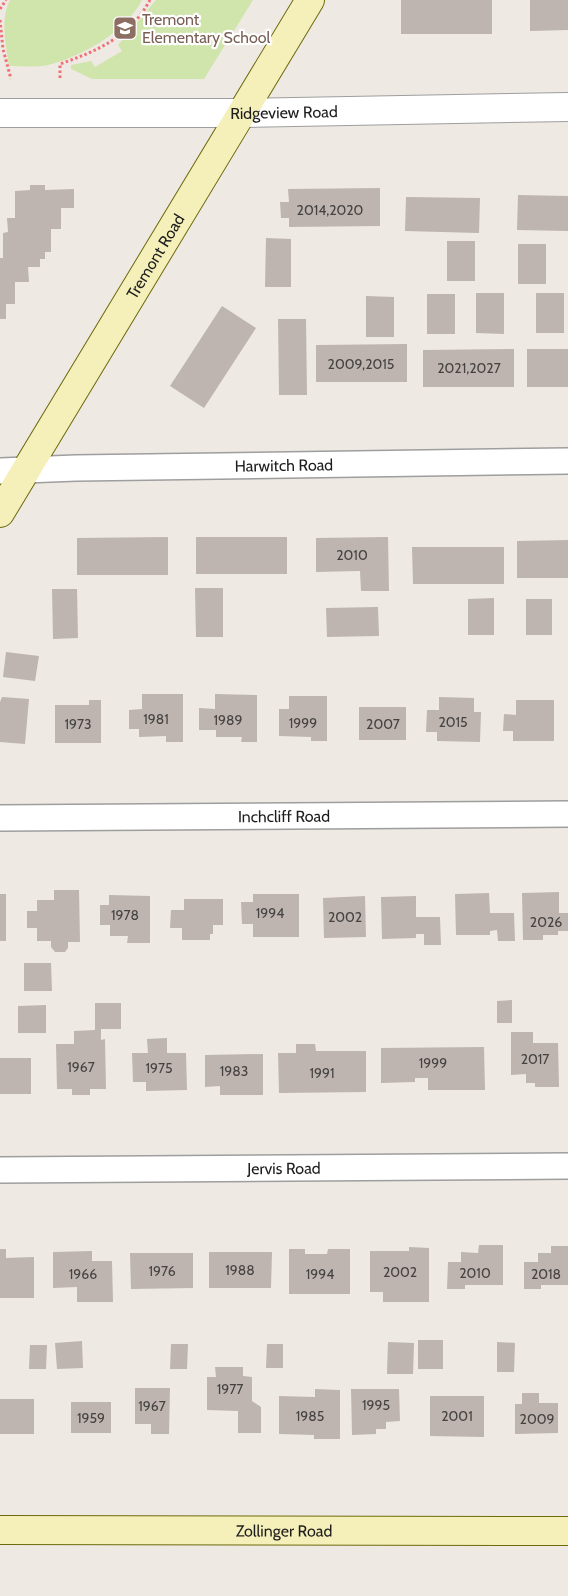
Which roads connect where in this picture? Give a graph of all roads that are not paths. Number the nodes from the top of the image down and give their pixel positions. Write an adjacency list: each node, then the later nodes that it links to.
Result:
1 (310, 0): 4 (main road, Tremont Road)
2 (568, 107): 4 (street, Ridgeview Road)
3 (0, 113): 4 (street, Ridgeview Road)
4 (240, 113): 6 (main road, Tremont Road)
5 (568, 461): 6 (street, Harwitch Road)
6 (13, 470): 7 (main road, Tremont Road)
7 (0, 514)
8 (568, 814): 9 (street, Inchcliff Road)
9 (0, 818)
10 (568, 1166): 11 (street, Jervis Road)
11 (0, 1170)
12 (0, 1530): 13 (main road, Zollinger Road)
13 (568, 1531)

